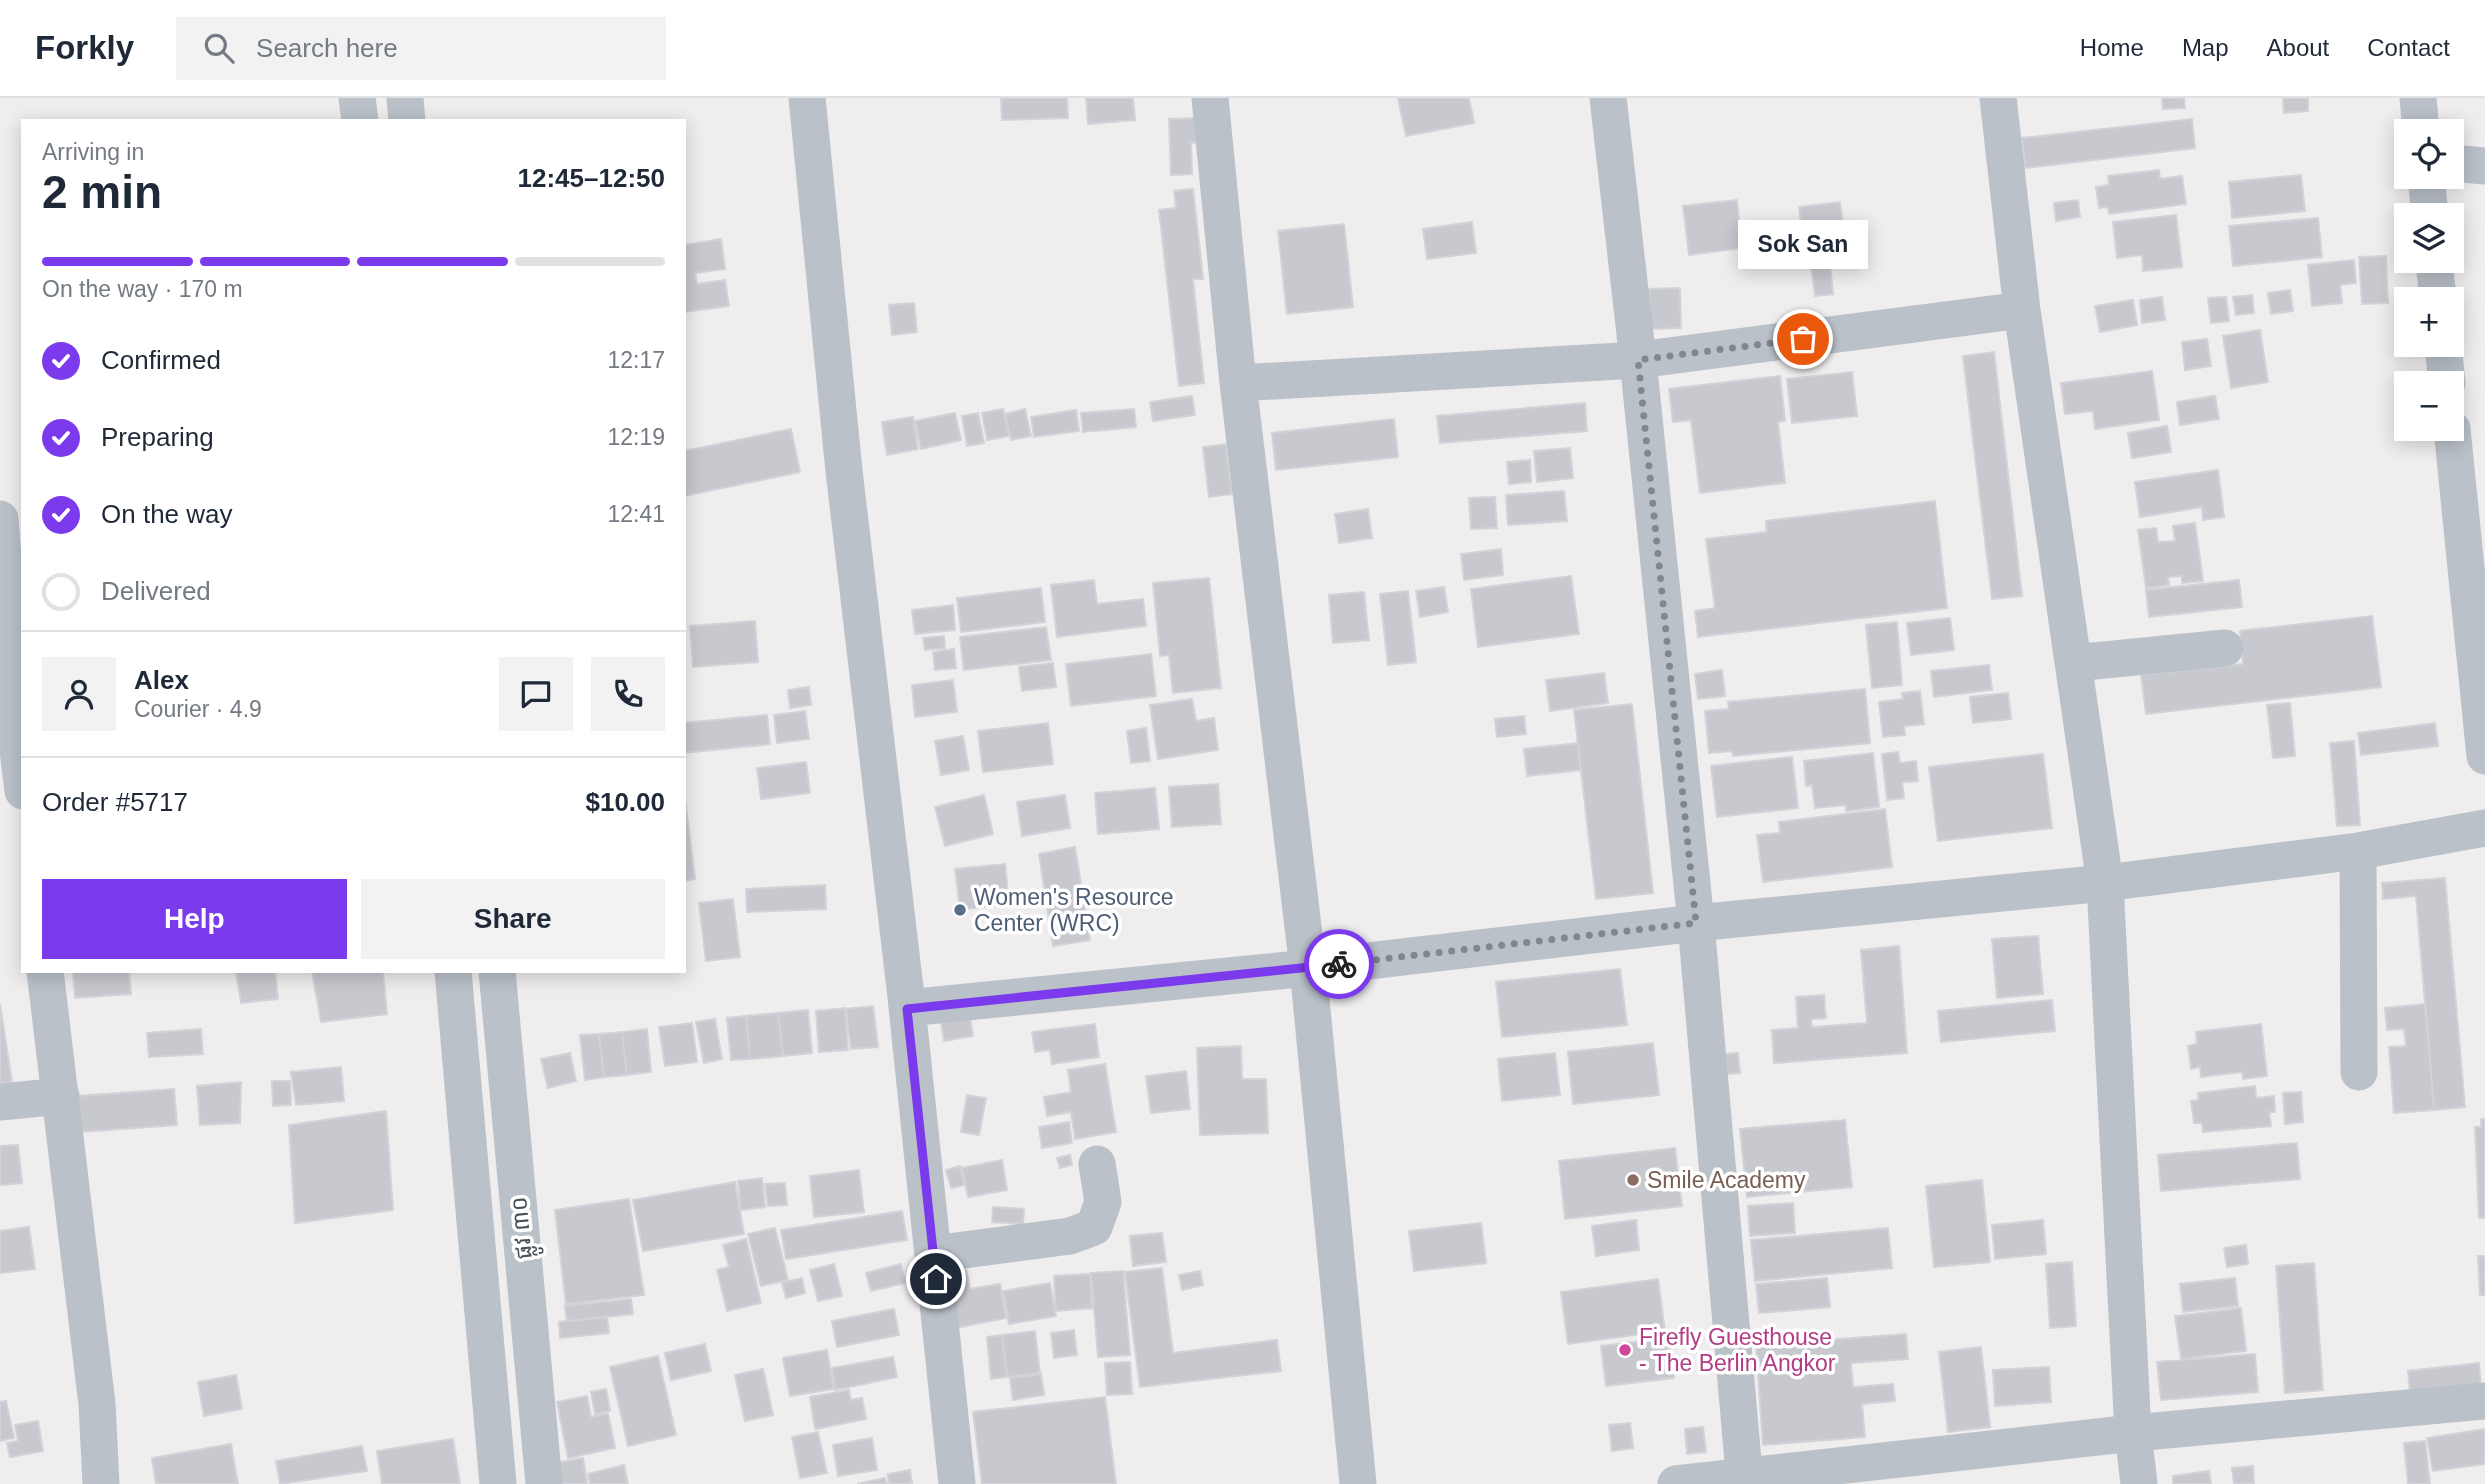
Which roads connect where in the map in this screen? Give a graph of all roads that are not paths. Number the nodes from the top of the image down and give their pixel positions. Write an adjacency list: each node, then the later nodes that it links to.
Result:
1 (357, 98): 8 (street)
2 (405, 98): 9 (street)
3 (807, 98): 31 (street)
4 (1210, 98): 15 (street)
5 (1608, 98): 14 (street)
6 (1998, 98): 13 (street)
7 (2418, 98): 10 (street)
8 (360, 119)
9 (407, 119)
10 (2420, 119)
11 (2464, 164): 12 (street)
12 (2485, 166)
13 (2022, 310): 14 (street); 19 (street)
14 (1638, 360): 15 (street); 26 (street)
15 (1238, 383): 27 (street)
16 (2453, 441): 21 (street)
17 (5, 529): 20 (street)
18 (2225, 648): 19 (street)
19 (2074, 663): 25 (street)
20 (19, 734): 22 (street)
21 (2485, 756)
22 (21, 762)
23 (2485, 828): 24 (street)
24 (2358, 851): 25 (street); 32 (street)
25 (2105, 883): 26 (street); 38 (street)
26 (1696, 923): 27 (street); 39 (street)
27 (1308, 968): 31 (street); 44 (street)
28 (45, 973): 33 (street)
29 (453, 973): 41 (street, ផ្លូវ ៣០)
30 (497, 973): 42 (street, ផ្លូវ ៣០)
31 (907, 1009): 36 (street)
32 (2359, 1072)
33 (61, 1096): 34 (street); 40 (street)
34 (0, 1102)
35 (1097, 1164): 36 (street)
36 (933, 1254): 43 (street)
37 (2485, 1401): 38 (street)
38 (2133, 1433): 39 (street); 46 (street)
39 (1745, 1480): 45 (street)
40 (101, 1484)
41 (498, 1484)
42 (544, 1484)
43 (957, 1484)
44 (1358, 1484)
45 (1676, 1484)
46 (2139, 1484)

